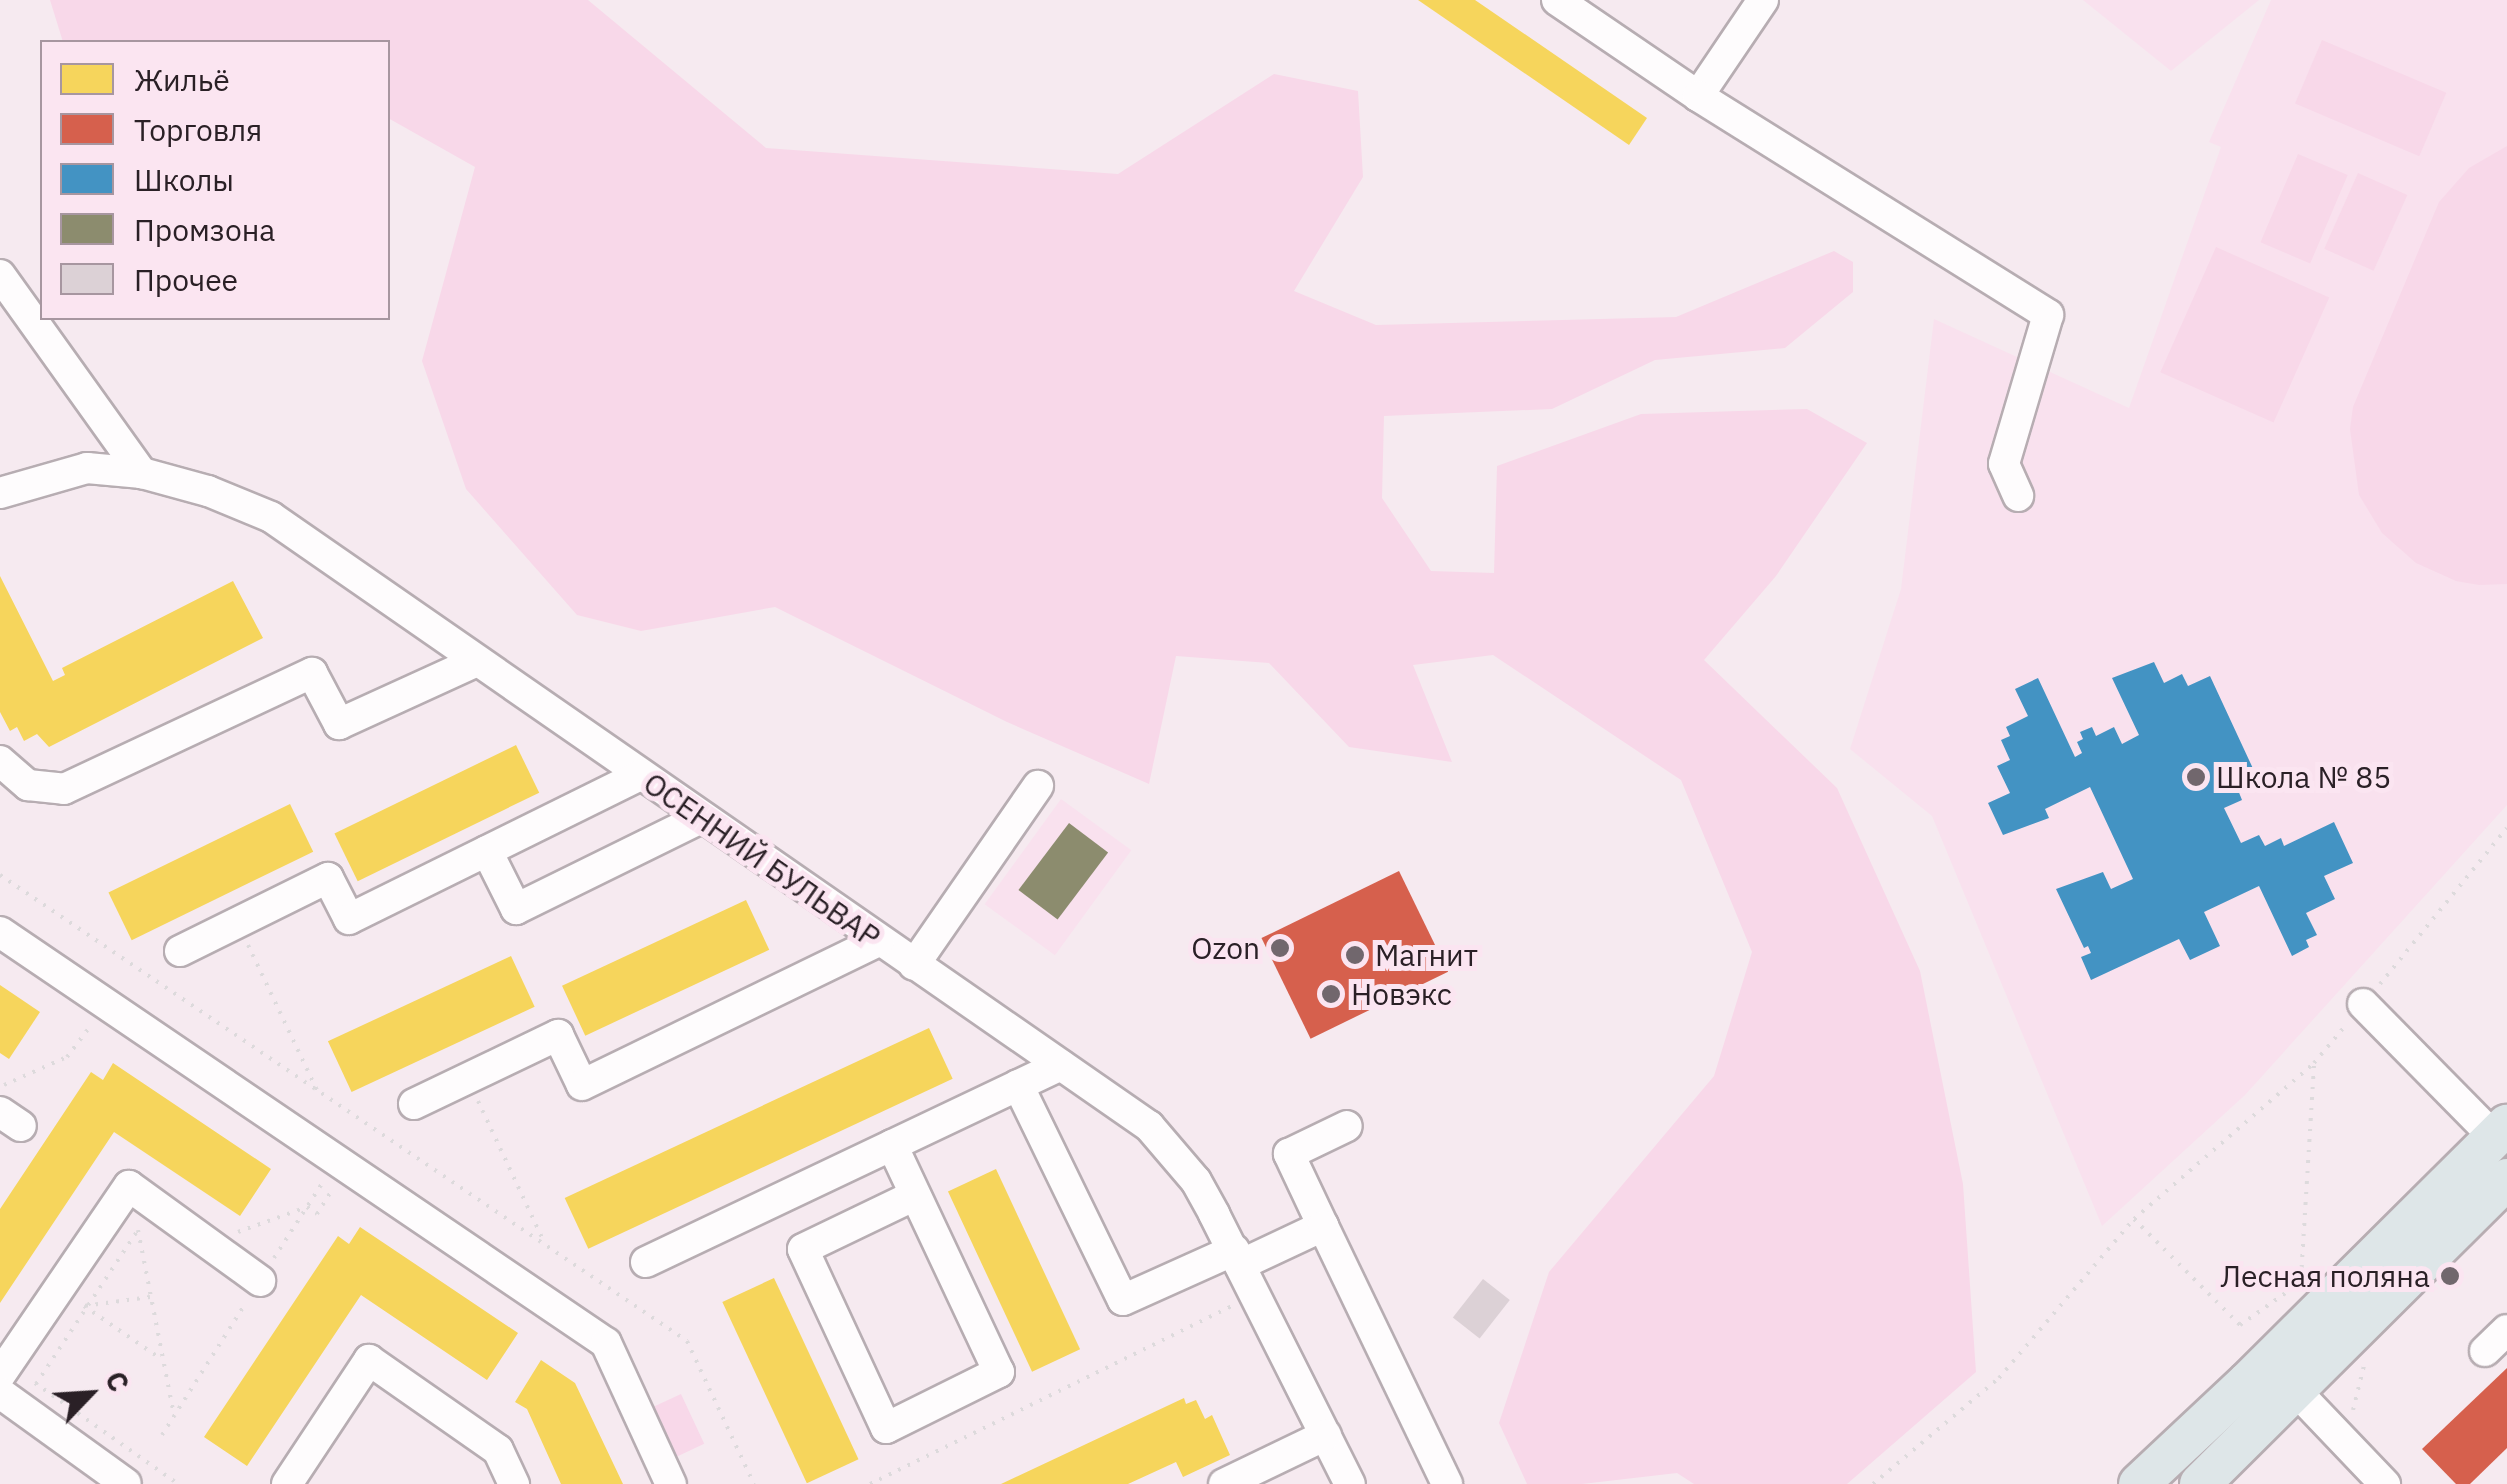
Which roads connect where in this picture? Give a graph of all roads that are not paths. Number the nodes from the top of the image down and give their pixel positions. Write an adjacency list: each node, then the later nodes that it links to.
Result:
1 (1557, 0): 3 (street)
2 (1764, 0): 3 (street)
3 (1698, 96): 7 (street)
4 (0, 276): 5 (street)
5 (142, 473): 6 (street, ОСЕННИЙ БУЛЬВАР); 8 (street, ОСЕННИЙ БУЛЬВАР)
6 (0, 493)
7 (2018, 496)
8 (475, 662): 9 (street); 10 (street, ОСЕННИЙ БУЛЬВАР)
9 (0, 761)
10 (640, 776): 12 (street, ОСЕННИЙ БУЛЬВАР); 13 (street)
11 (1038, 786): 17 (street)
12 (701, 818): 13 (street); 15 (street, ОСЕННИЙ БУЛЬВАР)
13 (487, 851): 16 (street)
14 (0, 932): 37 (street)
15 (879, 941): 17 (street, ОСЕННИЙ БУЛЬВАР); 21 (street)
16 (180, 952)
17 (914, 965): 19 (street, ОСЕННИЙ БУЛЬВАР)
18 (2363, 1004): 23 (street)
19 (1061, 1065): 20 (street); 28 (street, ОСЕННИЙ БУЛЬВАР)
20 (1018, 1086): 24 (street); 28 (street)
21 (414, 1104)
22 (1346, 1126): 27 (street)
23 (2502, 1137): 41 (main road)
24 (892, 1145): 26 (street); 29 (street)
25 (2507, 1179): 32 (main road)
26 (915, 1195): 26 (street)
27 (1323, 1226): 28 (street); 40 (street)
28 (1237, 1258): 33 (street, ОСЕННИЙ БУЛЬВАР)
29 (646, 1262)
30 (260, 1281): 31 (street)
31 (2, 1377): 34 (street)
32 (2296, 1391): 42 (main road); 43 (street)
33 (1326, 1436): 38 (street); 39 (street, ОСЕННИЙ БУЛЬВАР)
34 (126, 1484)
35 (287, 1484): 36 (street)
36 (514, 1484)
37 (671, 1484)
38 (1224, 1484)
39 (1350, 1484)
40 (1446, 1484)
41 (2139, 1484)
42 (2200, 1484)
43 (2385, 1484)

